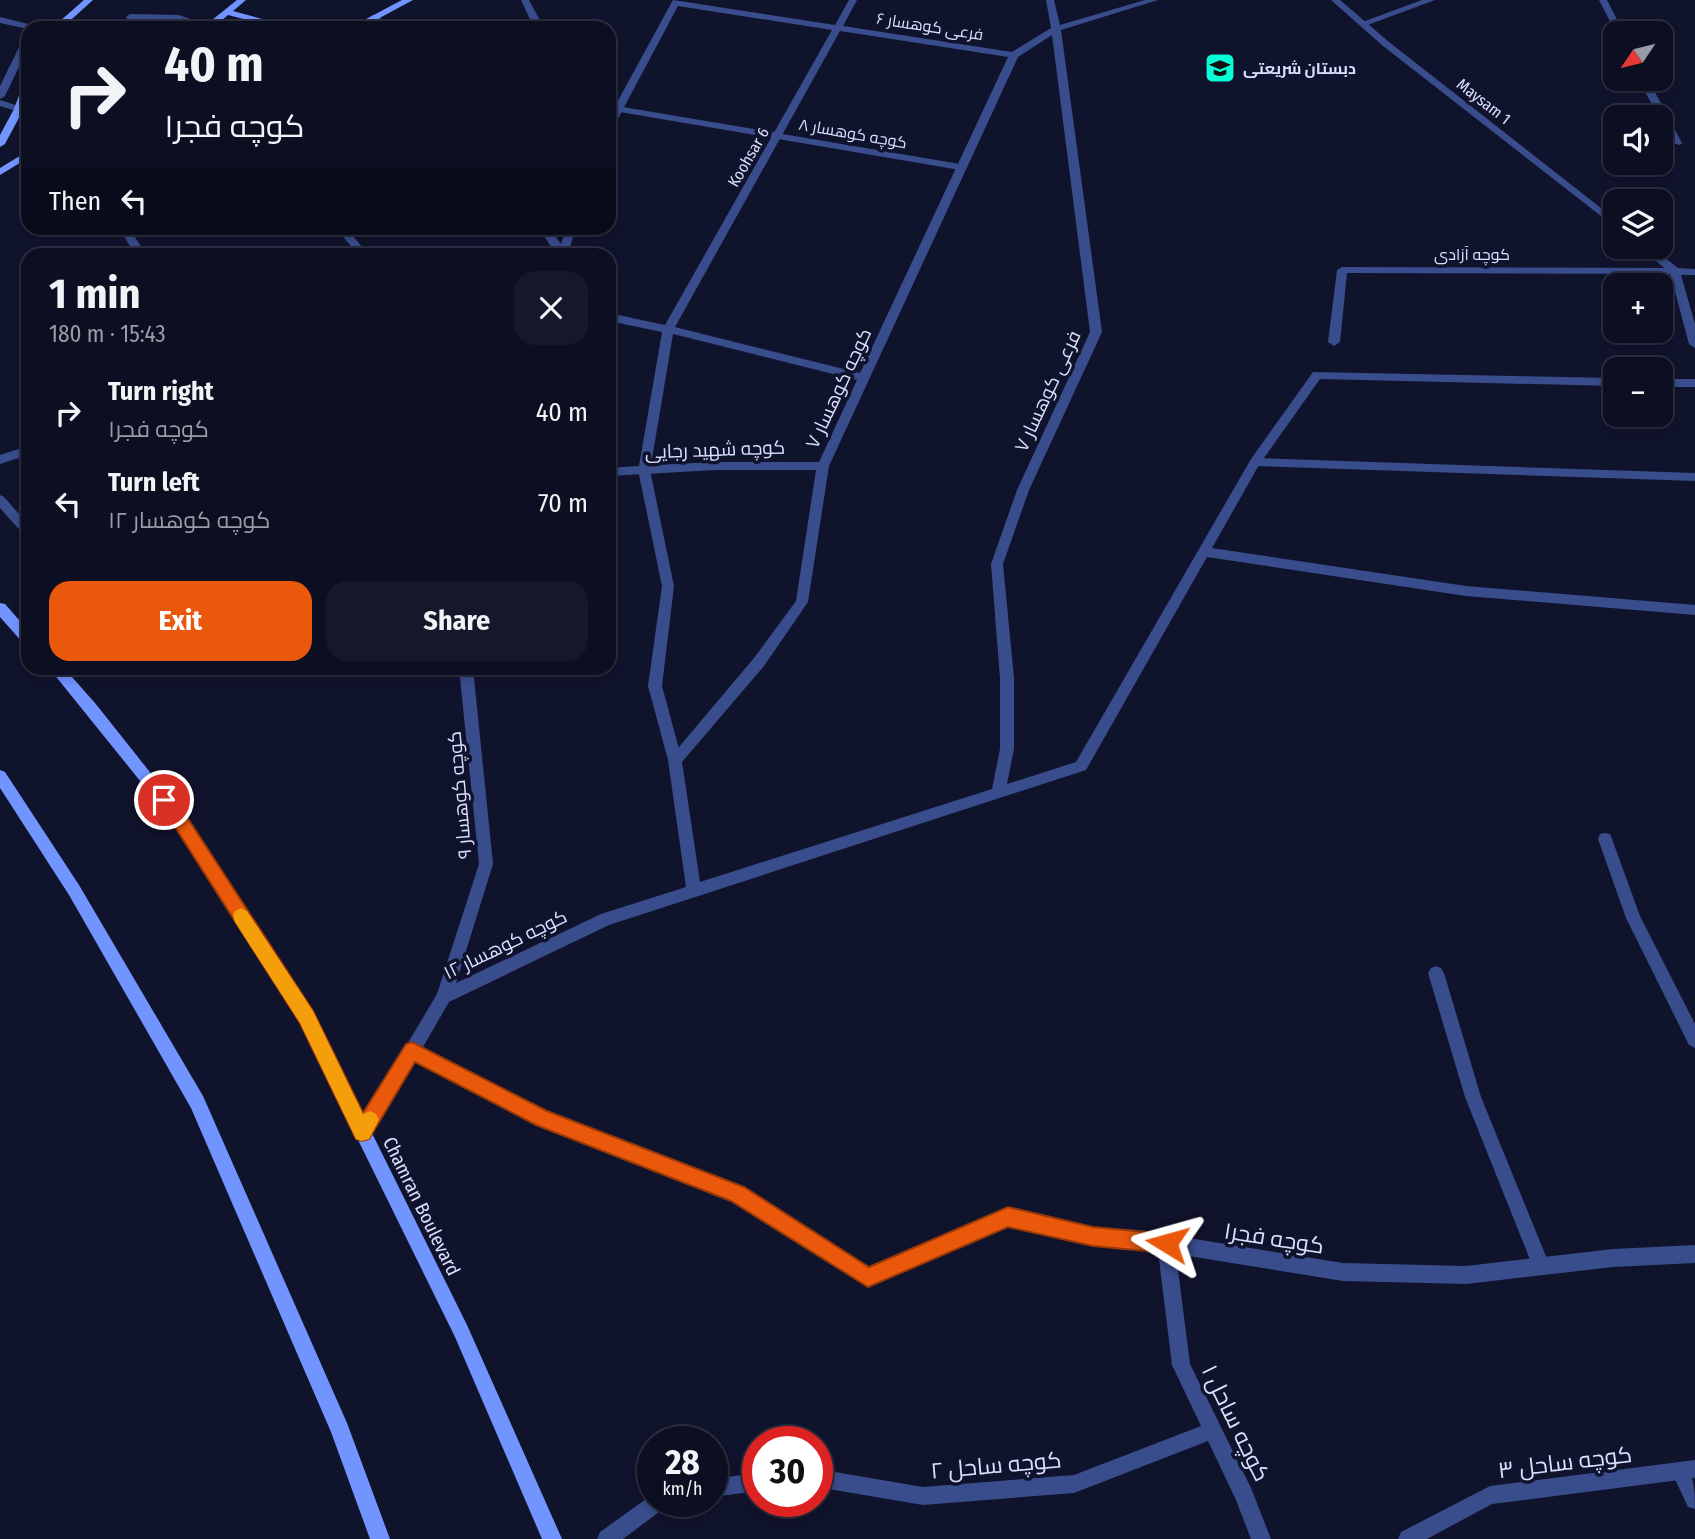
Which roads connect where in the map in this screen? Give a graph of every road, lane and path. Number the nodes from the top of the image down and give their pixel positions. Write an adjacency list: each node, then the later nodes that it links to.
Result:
1 (89, 0): 16 (main road)
2 (242, 0): 12 (main road)
3 (409, 0): 14 (main road)
4 (526, 0): 22 (street)
5 (853, 0): 26 (street, Koohsar 6)
6 (1050, 0): 27 (street, فرعی کوهسار ۷)
7 (1154, 0): 27 (street)
8 (1335, 0): 24 (street, Maysam 1)
9 (1431, 0): 24 (street)
10 (1603, 0): 23 (street)
11 (676, 2): 26 (street, فرعی کوهسار ۶); 35 (street)
12 (229, 13): 18 (main road); 19 (main road)
13 (130, 17): 17 (street)
14 (375, 17): 20 (main road); 21 (street)
15 (0, 20): 25 (street)
16 (65, 21)
17 (187, 21)
18 (217, 21)
19 (262, 21)
20 (367, 21)
21 (379, 21)
22 (536, 21)
23 (1614, 21)
24 (1362, 24): 44 (street, Maysam 1)
25 (21, 25)
26 (837, 28): 29 (street, فرعی کوهسار ۶); 36 (street, Koohsar 6)
27 (1056, 29): 29 (street); 73 (street, فرعی کوهسار ۷)
28 (21, 53): 31 (street)
29 (1014, 55): 42 (street, کوچه کوهسار ۷)
30 (1649, 91): 37 (street)
31 (0, 96)
32 (0, 103): 34 (street)
33 (21, 103): 34 (main road)
34 (19, 108): 38 (main road)
35 (617, 109): 36 (street, کوچه کوهسار ۸)
36 (778, 136): 42 (street, کوچه کوهسار ۸); 49 (street, Koohsar 6)
37 (1677, 143)
38 (0, 144)
39 (21, 158): 41 (main road)
40 (21, 161): 41 (main road)
41 (13, 163): 43 (main road)
42 (960, 167): 52 (street, کوچه کوهسار ۷)
43 (0, 172)
44 (1603, 215)
45 (1660, 259): 46 (street)
46 (1675, 271): 47 (street); 50 (street, کوچه آزادی); 51 (street)
47 (1695, 272)
48 (616, 318): 49 (street)
49 (668, 329): 52 (street); 60 (street)
50 (1334, 342)
51 (1695, 344)
52 (864, 378): 59 (street, کوچه کوهسار ۷)
53 (1603, 382): 58 (street, کوچه کوهسار ۱۲)
54 (1673, 383): 55 (street)
55 (1695, 383)
56 (21, 452): 57 (street)
57 (0, 460)
58 (1255, 462): 62 (street); 65 (street, کوچه کوهسار ۱۲)
59 (823, 466): 60 (street, کوچه شهید رجایی); 71 (street, کوچه کوهسار ۷)
60 (644, 470): 61 (street, کوچه شهید رجایی); 71 (street)
61 (616, 472)
62 (1695, 477)
63 (0, 500): 64 (street)
64 (21, 524)
65 (1203, 552): 67 (street); 73 (street, کوچه کوهسار ۱۲)
66 (0, 608): 68 (main road)
67 (1695, 610)
68 (21, 631)
69 (61, 675): 80 (main road, Chamran Boulevard)
70 (467, 675): 77 (street, کوچه کوهسار ۹)
71 (674, 760): 75 (street)
72 (0, 776): 89 (main road)
73 (998, 793): 75 (street, کوچه کوهسار ۱۲)
74 (1605, 839): 78 (street)
75 (694, 892): 77 (street, کوچه کوهسار ۱۲)
76 (1436, 973): 83 (street)
77 (444, 997): 79 (street, کوچه کوهسار ۱۲)
78 (1695, 1040)
79 (412, 1051): 80 (street, کوچه کوهسار ۱۲); 81 (street, کوچه فجر۱)
80 (362, 1132): 90 (main road, Chamran Boulevard)
81 (1167, 1243): 83 (street, کوچه فجر۱); 84 (street, کوچه ساحل ۱)
82 (1695, 1254): 83 (street, کوچه فجر۱)
83 (1541, 1266)
84 (1213, 1430): 86 (street, کوچه ساحل ۲); 92 (street, کوچه ساحل ۱)
85 (1688, 1471): 87 (street); 93 (street, کوچه ساحل ۳)
86 (833, 1481)
87 (1695, 1500)
88 (637, 1516): 91 (street)
89 (380, 1539)
90 (552, 1539)
91 (607, 1539)
92 (1261, 1539)
93 (1408, 1539)

